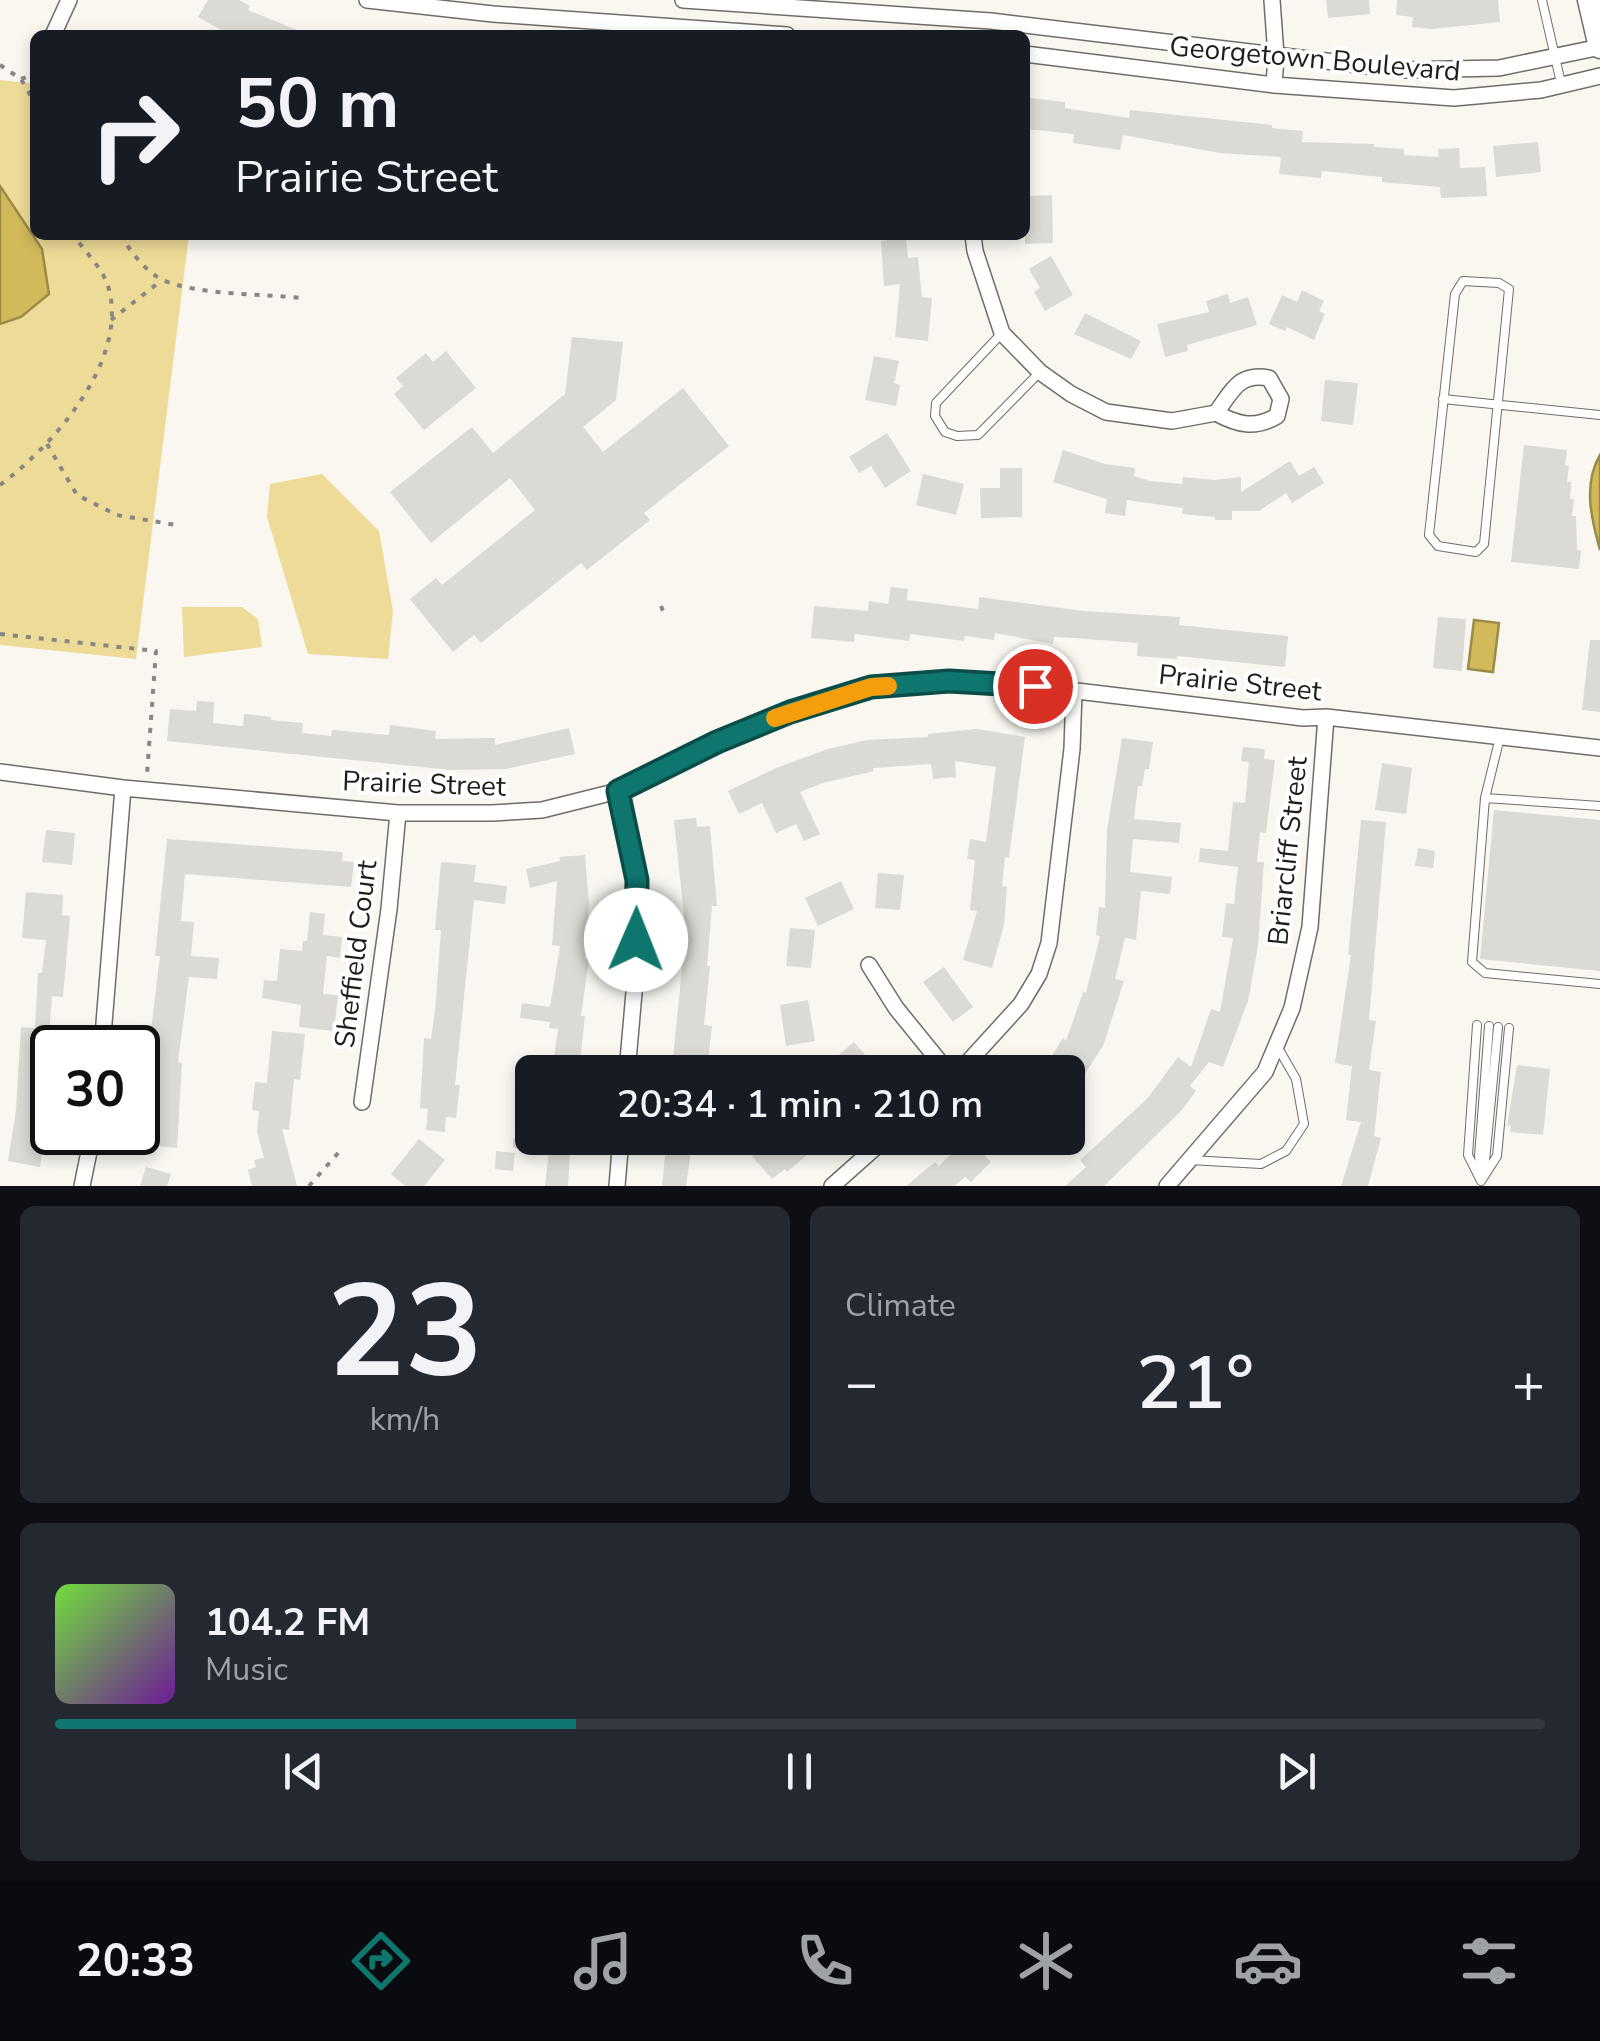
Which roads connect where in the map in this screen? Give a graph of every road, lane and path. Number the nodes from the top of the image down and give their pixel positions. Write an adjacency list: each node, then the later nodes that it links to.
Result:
1 (69, 0): 10 (street)
2 (367, 0): 8 (street)
3 (683, 0): 7 (street, Georgetown Boulevard)
4 (1272, 0): 15 (street)
5 (1542, 0): 16 (lane)
6 (1589, 0): 13 (main road)
7 (715, 2): 9 (street, Georgetown Boulevard); 11 (street)
8 (533, 8): 11 (street)
9 (990, 28)
10 (55, 30)
11 (713, 30)
12 (1030, 32): 15 (street, Georgetown Boulevard)
13 (1600, 47): 16 (street, Georgetown Boulevard)
14 (1030, 55): 21 (street, Georgetown Boulevard)
15 (1276, 56): 16 (street, Georgetown Boulevard); 21 (street)
16 (1555, 58): 22 (lane)
17 (0, 65): 20 (path)
18 (30, 76): 20 (path)
19 (1600, 76): 22 (street, Georgetown Boulevard)
20 (22, 79): 23 (path)
21 (1274, 84): 22 (street, Georgetown Boulevard)
22 (1562, 85)
23 (30, 94)
24 (77, 240): 29 (path)
25 (123, 240): 27 (path)
26 (974, 240): 30 (street)
27 (162, 280): 28 (path); 29 (path)
28 (302, 298)
29 (111, 320): 36 (path)
30 (1002, 333): 31 (street); 31 (lane)
31 (1040, 372): 34 (street)
32 (1443, 400): 33 (lane); 33 (lane); 33 (lane)
33 (1498, 405): 35 (lane)
34 (1216, 413)
35 (1600, 416)
36 (47, 444): 37 (path); 38 (path)
37 (0, 485)
38 (176, 525)
39 (0, 634): 45 (path)
40 (1074, 691): 41 (street, Prairie Street); 47 (street, Prairie Street); 60 (street)
41 (1326, 717): 42 (street, Prairie Street); 57 (street, Briarcliff Street)
42 (1500, 737): 43 (street, Prairie Street); 48 (lane)
43 (1600, 748)
44 (0, 772): 46 (street, Prairie Street)
45 (147, 774)
46 (123, 788): 50 (street, Prairie Street); 53 (street)
47 (618, 791): 50 (street, Prairie Street); 58 (street)
48 (1485, 798): 49 (lane); 52 (lane)
49 (1600, 806)
50 (398, 813): 61 (street, Sheffield Court)
51 (869, 965): 59 (street)
52 (1600, 984)
53 (104, 1025)
54 (1477, 1025): 67 (lane)
55 (1494, 1026): 67 (lane)
56 (1510, 1028): 67 (lane)
57 (1277, 1044): 66 (street, Briarcliff Street); 66 (lane)
58 (628, 1055)
59 (934, 1055)
60 (974, 1055)
61 (362, 1102)
62 (339, 1152): 69 (path)
63 (88, 1155): 68 (street)
64 (620, 1155): 70 (street)
65 (867, 1155): 71 (street)
66 (1190, 1160): 72 (street, Briarcliff Street)
67 (1481, 1181)
68 (82, 1186)
69 (310, 1186)
70 (617, 1186)
71 (832, 1186)
72 (1167, 1186)

